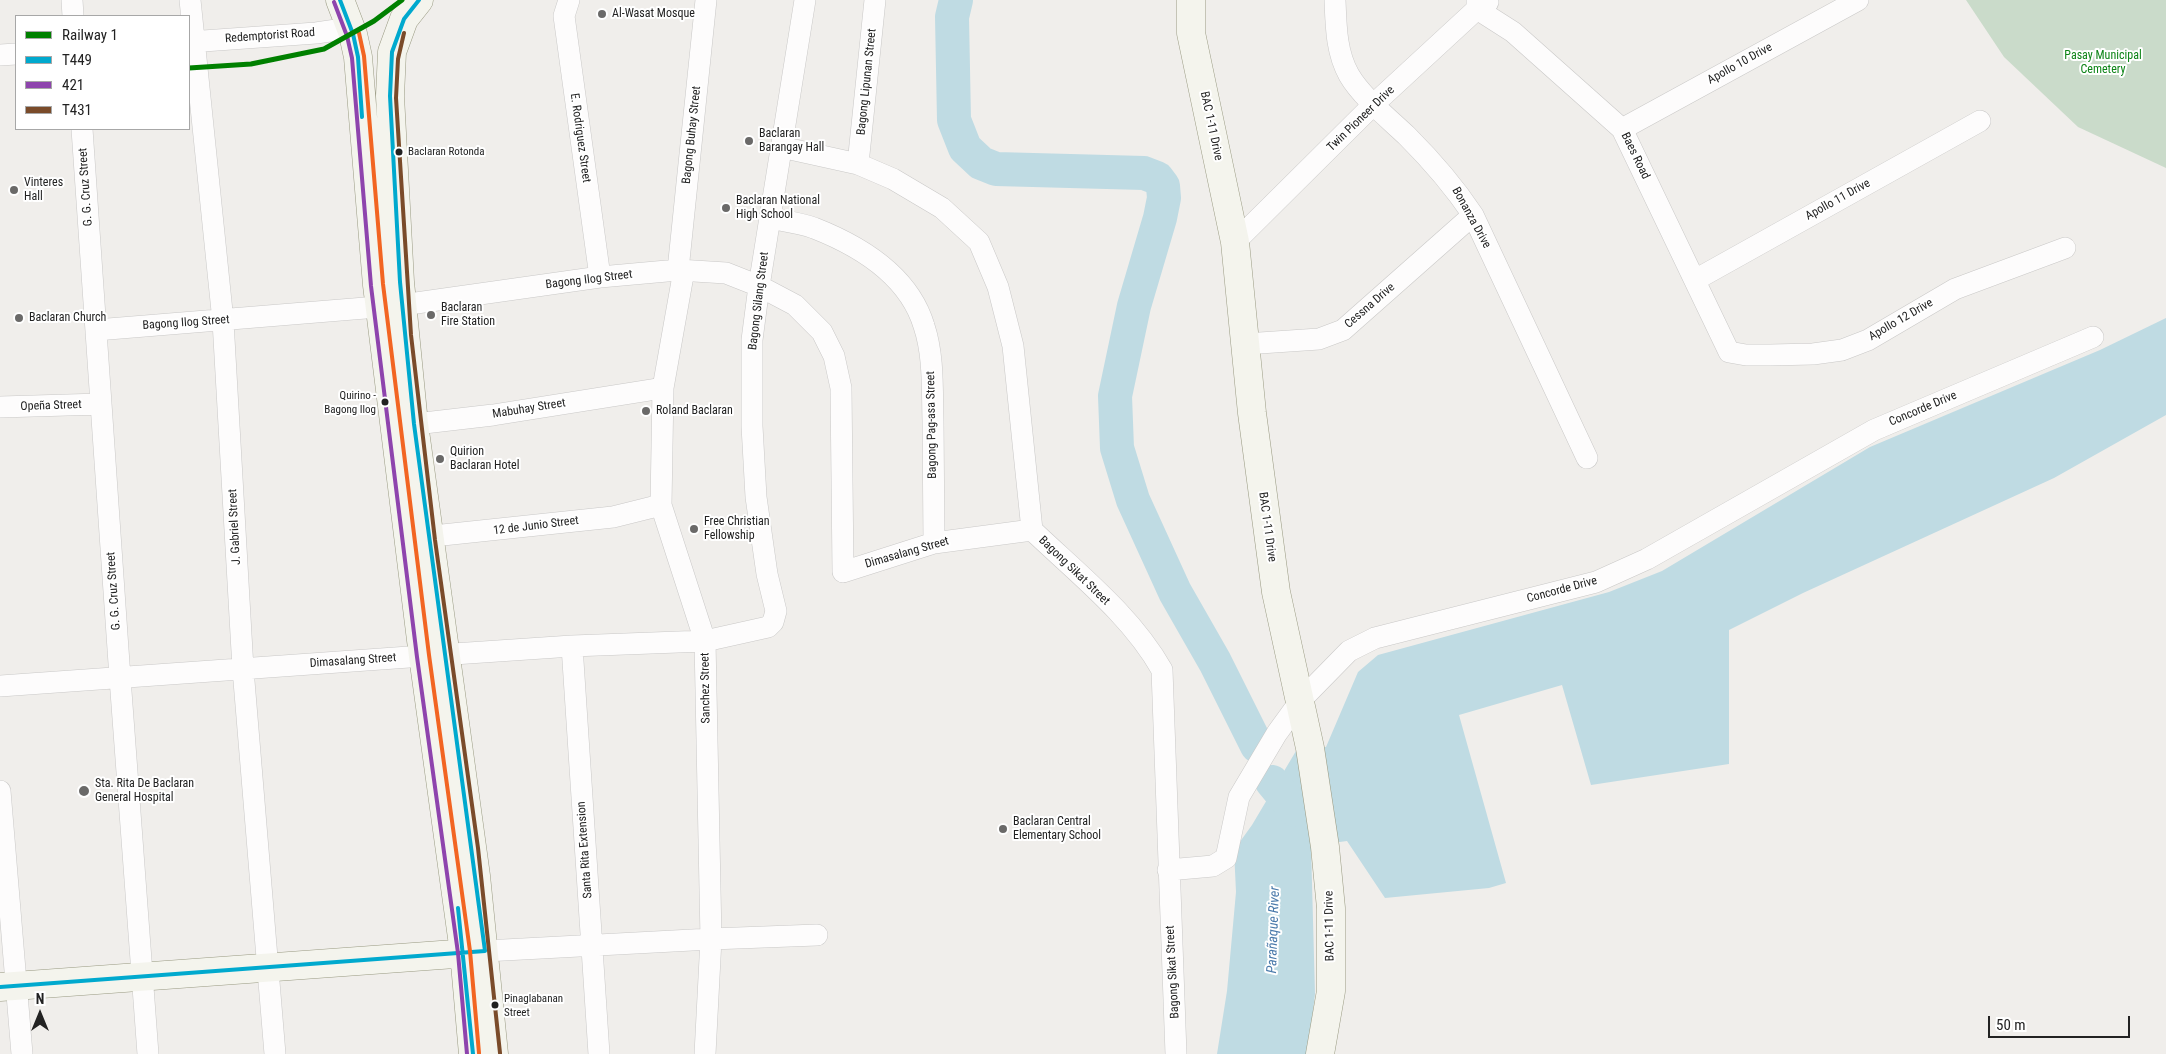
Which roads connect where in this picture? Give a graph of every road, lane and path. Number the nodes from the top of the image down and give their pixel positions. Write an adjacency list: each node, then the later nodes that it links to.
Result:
1 (72, 0): 13 (street)
2 (190, 0): 15 (street, J. Gabriel Street)
3 (340, 0): 14 (street)
4 (569, 0): 30 (street, E. Rodriguez Street)
5 (706, 0): 29 (street, Bagong Buhay Street)
6 (805, 0): 23 (street, Bagong Silang Street)
7 (876, 0): 24 (street, Bagong Lipunan Street)
8 (1190, 0): 27 (street, BAC 1-11 Drive)
9 (1335, 0): 19 (street, Bonanza Drive)
10 (1858, 0): 21 (street, Apollo 10 Drive)
11 (1482, 3): 19 (street, Twin Pioneer Drive); 21 (street, Baes Road)
12 (416, 4): 16 (street)
13 (74, 15)
14 (354, 39): 15 (street, Redemptorist Road); 16 (street); 33 (street)
15 (191, 42): 34 (street, J. Gabriel Street)
16 (395, 42): 33 (street)
17 (15, 54): 18 (street)
18 (0, 55)
19 (1374, 104): 25 (street, Bonanza Drive); 27 (street, Twin Pioneer Drive)
20 (1980, 121): 31 (street, Apollo 11 Drive)
21 (1622, 129): 31 (street, Baes Road)
22 (82, 130): 35 (street, G. G. Cruz Street)
23 (781, 147): 24 (street, Bagong Sikat Street); 26 (street, Bagong Silang Street)
24 (858, 164): 45 (street, Bagong Sikat Street)
25 (1473, 216): 37 (street, Cessna Drive); 43 (street, Bonanza Drive)
26 (769, 218): 32 (street, Bagong Silang Street); 47 (street, Bagong Pag-asa Street)
27 (1235, 242): 37 (street, BAC 1-11 Drive)
28 (2065, 248): 38 (street, Apollo 12 Drive)
29 (681, 270): 30 (street, Bagong Ilog Street); 32 (street, Bagong Ilog Street); 39 (street, Sanchez Street)
30 (600, 277): 33 (street, Bagong Ilog Street)
31 (1695, 280): 38 (street, Baes Road)
32 (759, 286): 48 (street, Bagong Ilog Street); 49 (street, Bagong Silang Street)
33 (391, 306): 34 (street, Bagong Ilog Street); 42 (street)
34 (223, 321): 35 (street, Bagong Ilog Street); 53 (street, J. Gabriel Street)
35 (96, 330): 40 (street, G. G. Cruz Street)
36 (2093, 337): 56 (street, Concorde Drive)
37 (1245, 344): 56 (street, BAC 1-11 Drive)
38 (1729, 352)
39 (663, 388): 42 (street, Mabuhay Street); 44 (street, Sanchez Street)
40 (102, 404): 41 (street, Opeña Street); 54 (street, G. G. Cruz Street)
41 (0, 407)
42 (404, 425): 46 (street)
43 (1587, 458)
44 (661, 505): 46 (street, 12 de Junio Street); 50 (street, Sanchez Street)
45 (1032, 530): 47 (street, Dimasalang Street); 58 (street, Bagong Sikat Street)
46 (419, 538): 52 (street)
47 (934, 543): 48 (street, Dimasalang Street)
48 (843, 572)
49 (774, 602): 50 (street, Dimasalang Street)
50 (705, 641): 51 (street, Dimasalang Street); 60 (street, Sanchez Street)
51 (572, 646): 52 (street, Dimasalang Street); 61 (street, Santa Rita Extension)
52 (434, 656): 53 (street, Dimasalang Street); 62 (street)
53 (243, 669): 54 (street, Dimasalang Street); 63 (street, J. Gabriel Street)
54 (120, 678): 55 (street, Dimasalang Street); 64 (street, G. G. Cruz Street)
55 (0, 686)
56 (1301, 700): 58 (street, Concorde Drive); 74 (street, BAC 1-11 Drive)
57 (0, 791): 65 (street)
58 (1168, 870): 73 (street, Bagong Sikat Street)
59 (818, 935): 60 (street)
60 (711, 938): 61 (street); 72 (street, Sanchez Street)
61 (591, 945): 62 (street); 71 (street, Santa Rita Extension)
62 (474, 952): 63 (street); 69 (street); 70 (street)
63 (267, 967): 64 (street); 68 (street, J. Gabriel Street)
64 (143, 976): 65 (street); 67 (street, G. G. Cruz Street)
65 (9, 986): 66 (street)
66 (22, 1054)
67 (148, 1054)
68 (275, 1054)
69 (473, 1054)
70 (494, 1054)
71 (599, 1054)
72 (705, 1054)
73 (1176, 1054)
74 (1320, 1054)

